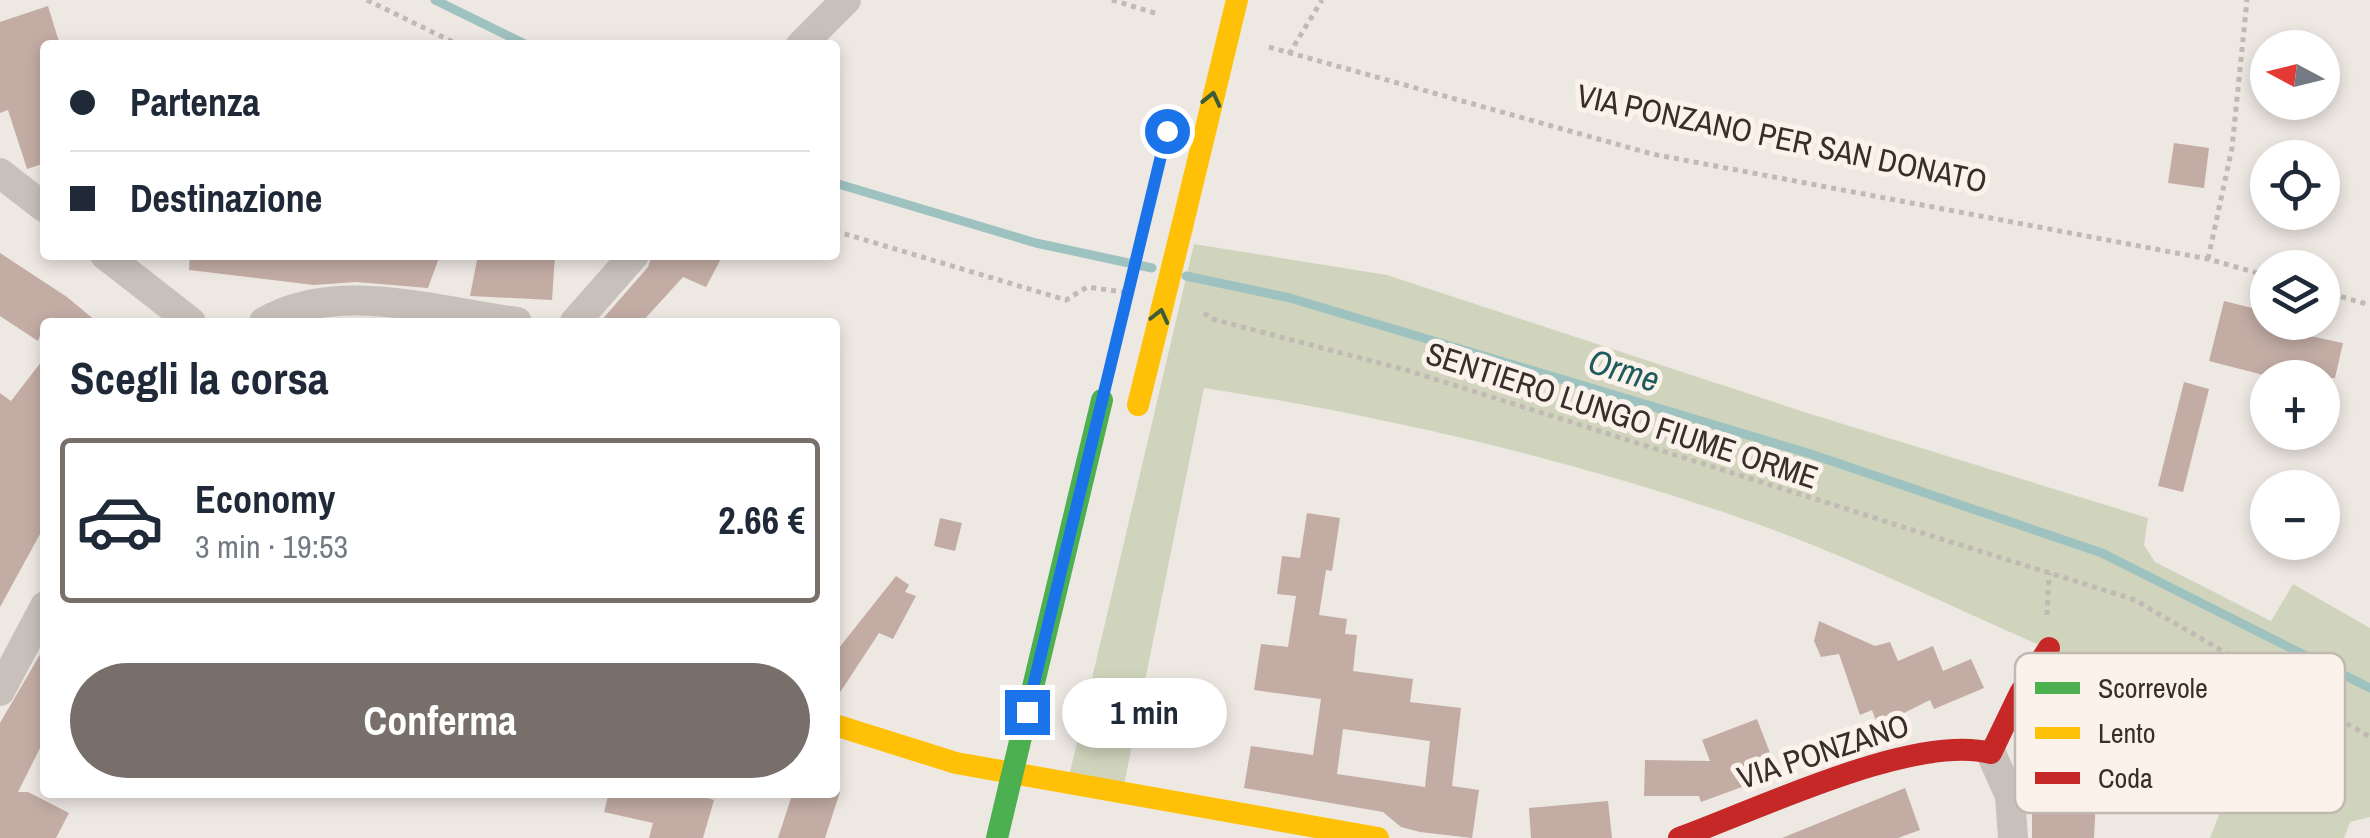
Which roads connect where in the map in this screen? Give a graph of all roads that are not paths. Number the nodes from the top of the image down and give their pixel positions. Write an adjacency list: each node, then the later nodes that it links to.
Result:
1 (846, 0): 3 (street)
2 (1236, 0): 13 (main road, one-way to 2, bridge)
3 (806, 40)
4 (0, 173): 5 (street)
5 (40, 204)
6 (111, 260): 8 (street)
7 (630, 260): 11 (street)
8 (186, 318)
9 (273, 318): 10 (street)
10 (487, 318)
11 (579, 318)
12 (1104, 390): 23 (main road, bridge)
13 (1136, 415)
14 (40, 616): 17 (street)
15 (2049, 648): 16 (main road)
16 (2046, 653)
17 (0, 692)
18 (2015, 704): 21 (main road)
19 (840, 727): 24 (main road)
20 (1056, 748): 22 (main road)
21 (1992, 753): 25 (main road, VIA PONZANO); 26 (street)
22 (1043, 802)
23 (997, 838)
24 (1378, 838)
25 (1678, 838)
26 (2012, 838)

